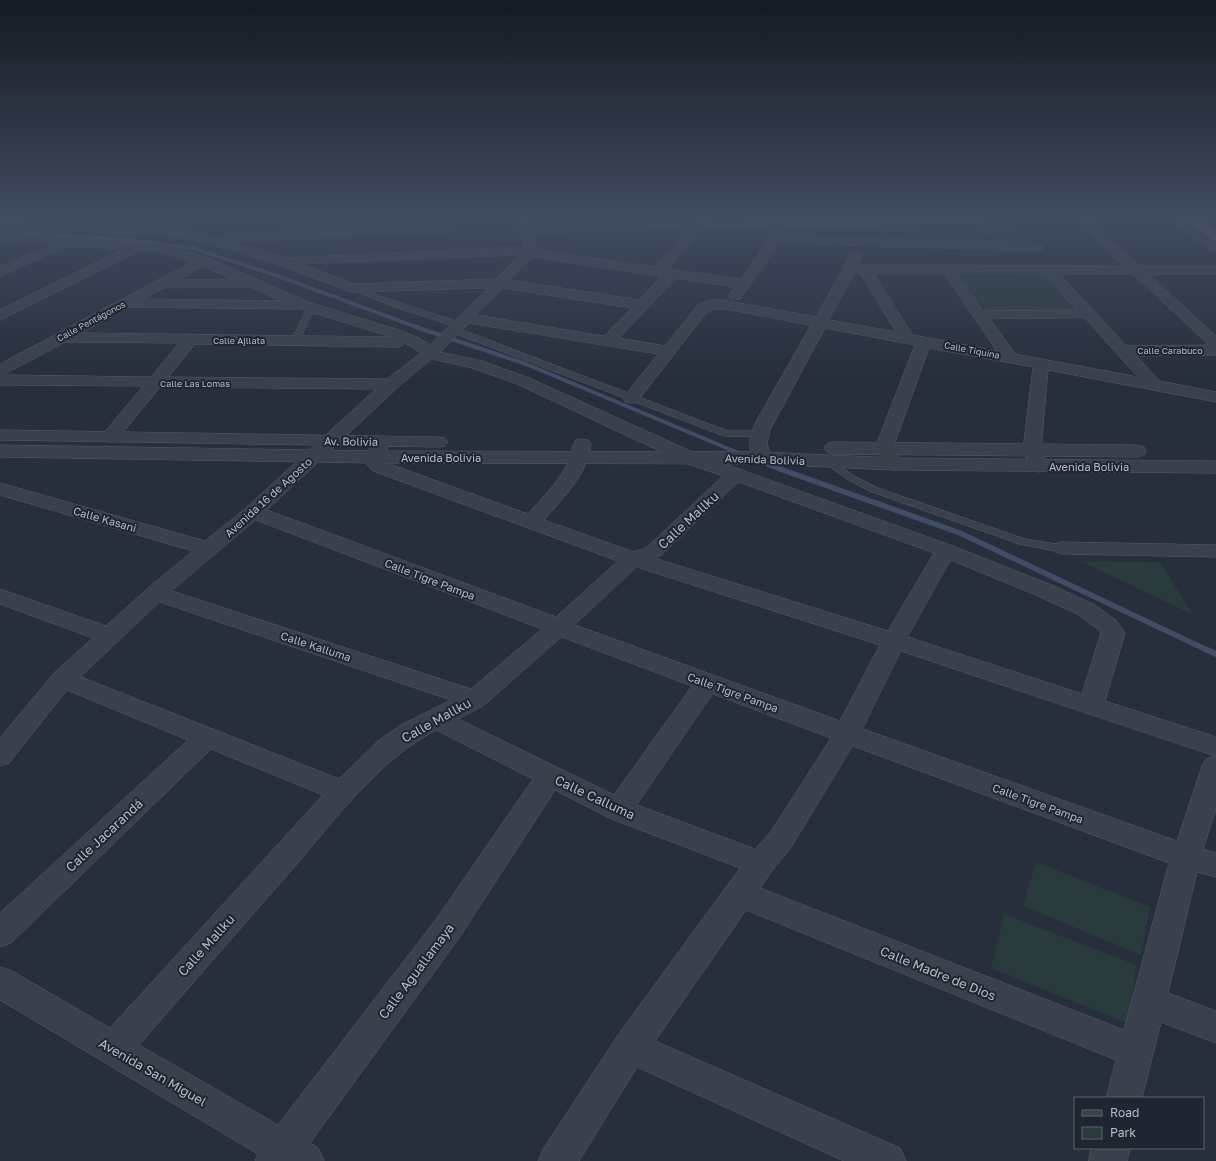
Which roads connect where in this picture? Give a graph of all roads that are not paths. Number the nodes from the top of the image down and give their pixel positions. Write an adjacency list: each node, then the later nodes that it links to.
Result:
1 (92, 269): 28 (street)
2 (189, 269): 18 (street, Calle Pentágonos)
3 (223, 269): 19 (street)
4 (301, 269): 21 (street)
5 (514, 269): 17 (street, Avenida 16 de Agosto)
6 (641, 269): 16 (street)
7 (668, 269): 16 (street)
8 (754, 269): 20 (street)
9 (932, 269): 12 (street)
10 (948, 269): 27 (street)
11 (967, 269): 13 (street)
12 (857, 270): 29 (street); 32 (street)
13 (1055, 270): 14 (street); 26 (street)
14 (1135, 270): 15 (street); 38 (street)
15 (1216, 270)
16 (666, 273): 20 (street); 23 (street)
17 (500, 283): 21 (street); 23 (street); 30 (street, Avenida 16 de Agosto)
18 (161, 284): 19 (street); 22 (street, Calle Pentágonos)
19 (258, 284): 25 (street)
20 (744, 284): 24 (street)
21 (352, 288): 30 (lane)
22 (126, 303): 25 (street); 31 (street, Calle Pentágonos)
23 (641, 305): 35 (street)
24 (728, 305): 29 (street, Calle Tiquina); 40 (street, Calle Tiquina)
25 (309, 306): 34 (lane); 37 (street)
26 (1090, 314): 27 (street); 41 (street)
27 (980, 315): 45 (street)
28 (0, 316)
29 (820, 322): 32 (street, Calle Tiquina); 63 (street)
30 (459, 324): 35 (street); 43 (street, Avenida 16 de Agosto); 53 (lane)
31 (62, 337): 33 (street, Calle Ajllata); 44 (street, Calle Pentágonos)
32 (907, 338): 36 (street, Calle Tiquina)
33 (190, 340): 34 (street, Calle Ajllata); 49 (street)
34 (295, 341): 37 (street, Calle Ajllata)
35 (608, 341): 40 (street)
36 (924, 341): 45 (street, Calle Tiquina); 58 (street)
37 (416, 342): 43 (street)
38 (1216, 344)
39 (1216, 350): 41 (street, Calle Carabuco)
40 (669, 351): 53 (street, Calle Tiquina)
41 (1123, 351): 51 (street)
42 (7, 352): 44 (street)
43 (430, 353): 50 (street, Avenida 16 de Agosto); 56 (street)
44 (28, 356): 47 (street, Calle Pentágonos)
45 (1010, 358): 46 (street, Calle Tiquina)
46 (1041, 363): 51 (street, Calle Tiquina); 65 (street)
47 (0, 371)
48 (0, 380): 49 (street, Calle Las Lomas)
49 (155, 383): 50 (street, Calle Las Lomas); 55 (street)
50 (391, 384): 57 (street, Avenida 16 de Agosto)
51 (1155, 386): 52 (street, Calle Tiquina)
52 (1216, 397)
53 (631, 398): 63 (lane)
54 (0, 435): 55 (street, Av. Bolivia)
55 (110, 437): 57 (street, Av. Bolivia)
56 (666, 447): 61 (street); 62 (street)
57 (322, 448): 59 (street, Avenida Bolivia); 60 (street, Av. Bolivia); 70 (street, Avenida 16 de Agosto)
58 (884, 448): 63 (street, Avenida Bolivia); 65 (street, Avenida Bolivia); 67 (street)
59 (377, 449): 61 (street, Avenida Bolivia); 71 (street)
60 (0, 451)
61 (582, 451): 62 (street, Avenida Bolivia); 71 (street)
62 (696, 453): 63 (street)
63 (747, 453): 66 (street, Avenida Bolivia); 74 (street); 76 (street, Calle Mallku)
64 (1216, 453): 65 (street, Avenida Bolivia)
65 (1035, 457): 67 (street, Avenida Bolivia); 68 (street, Avenida Bolivia)
66 (829, 462): 67 (street, Avenida Bolivia); 72 (lane)
67 (894, 464)
68 (1216, 467)
69 (0, 490): 73 (street, Calle Kasani)
70 (253, 512): 73 (street, Avenida 16 de Agosto); 79 (street, Calle Tigre Pampa)
71 (531, 522): 76 (street)
72 (1062, 548): 75 (street)
73 (209, 549): 77 (street, Avenida 16 de Agosto)
74 (946, 550): 81 (street); 85 (street)
75 (1216, 551)
76 (634, 559): 79 (street, Calle Mallku); 81 (street)
77 (156, 593): 80 (street, Avenida 16 de Agosto); 84 (street, Calle Kalluma)
78 (0, 596): 80 (street)
79 (559, 627): 83 (street, Calle Tigre Pampa); 84 (street, Calle Mallku)
80 (109, 635): 82 (street, Avenida 16 de Agosto)
81 (894, 641): 85 (street); 87 (street)
82 (63, 679): 88 (street); 89 (street, Avenida 16 de Agosto)
83 (708, 682): 87 (street, Calle Tigre Pampa); 94 (street)
84 (475, 699): 86 (street, Calle Mallku)
85 (1091, 705): 90 (street)
86 (436, 719): 92 (street, Calle Calluma); 93 (street, Calle Mallku)
87 (847, 734): 95 (street, Calle Tigre Pampa); 96 (street)
88 (207, 737): 93 (street); 99 (street, Calle Jacarandá)
89 (5, 742)
90 (1216, 747)
91 (1216, 766): 95 (street)
92 (550, 776): 94 (street, Calle Calluma); 108 (street, Calle Aguallamaya)
93 (343, 792): 104 (street, Calle Mallku)
94 (619, 810): 96 (street, Calle Calluma)
95 (1186, 857): 97 (street, Calle Tigre Pampa); 101 (street)
96 (760, 863): 98 (street)
97 (1216, 866)
98 (740, 894): 103 (street); 105 (street, Calle Madre de Dios)
99 (0, 933)
100 (0, 982): 104 (street, Avenida San Miguel)
101 (1149, 1002): 102 (street); 105 (street)
102 (1216, 1027)
103 (630, 1047): 109 (street); 110 (street)
104 (114, 1049): 108 (street, Avenida San Miguel)
105 (1136, 1051): 106 (street)
106 (1124, 1097)
107 (1111, 1149): 111 (street)
108 (288, 1157)
109 (557, 1161)
110 (886, 1161)
111 (1108, 1161)

